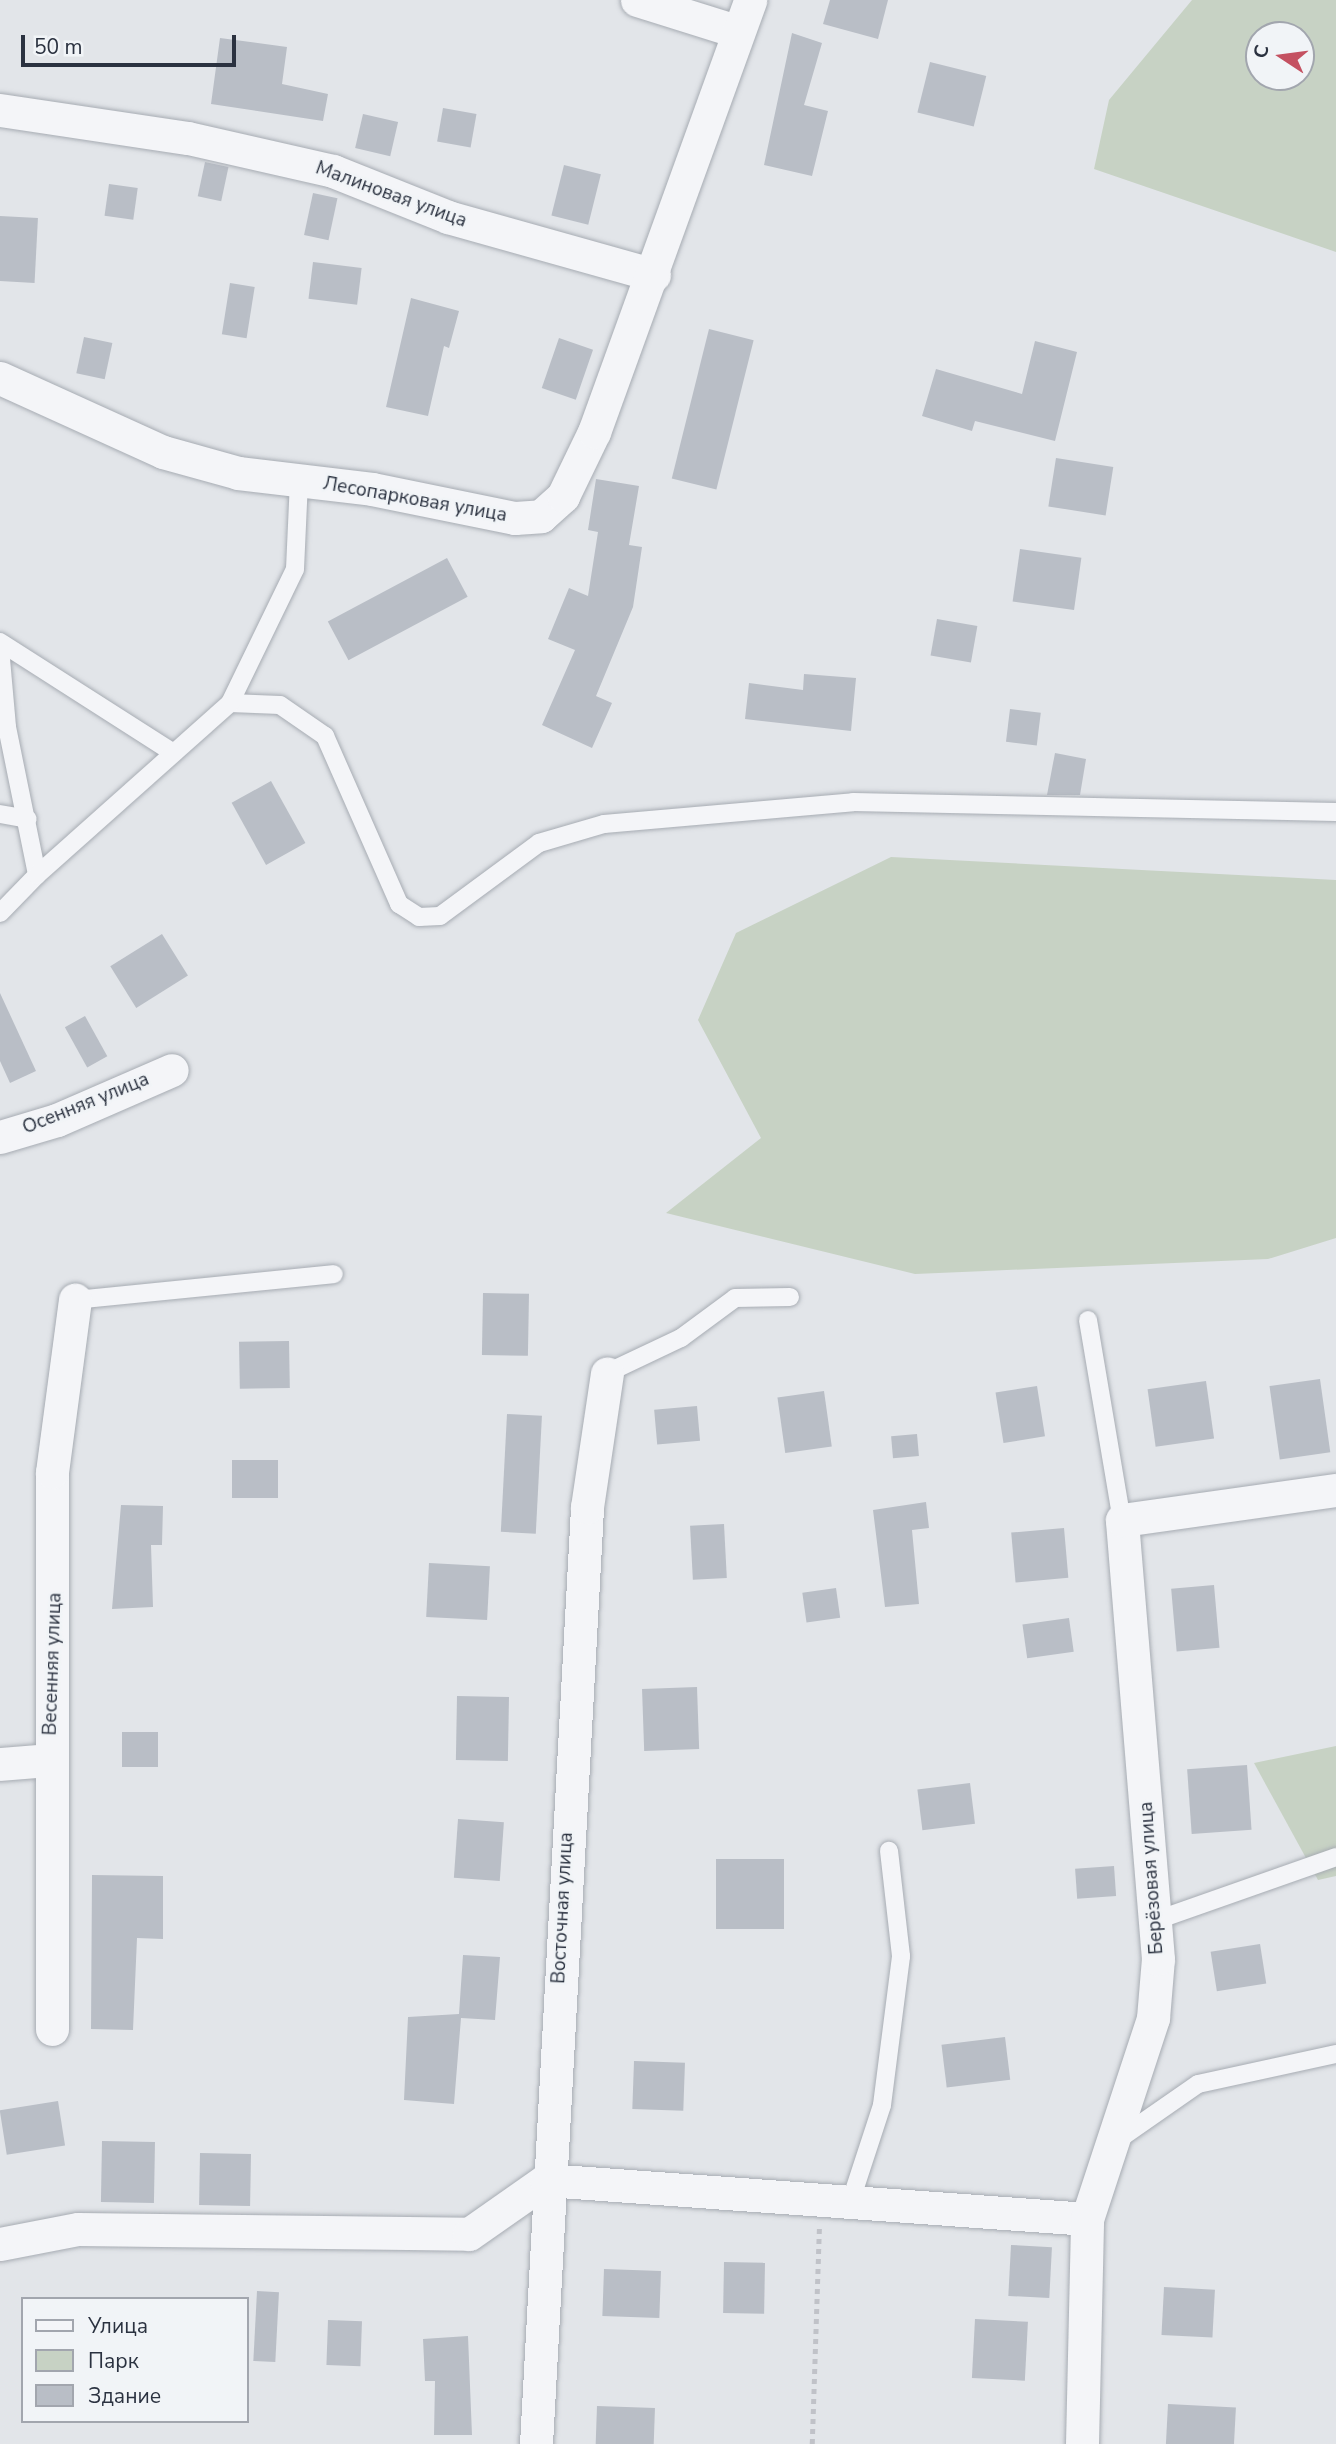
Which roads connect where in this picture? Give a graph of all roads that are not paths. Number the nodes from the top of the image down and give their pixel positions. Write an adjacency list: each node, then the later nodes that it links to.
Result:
1 (637, 0): 3 (street)
2 (750, 0): 3 (street, Лесопарковая улица)
3 (736, 31): 5 (street, Лесопарковая улица)
4 (0, 110): 5 (street, Малиновая улица)
5 (654, 275): 7 (street, Лесопарковая улица)
6 (0, 377): 7 (street, Лесопарковая улица)
7 (299, 481): 9 (lane)
8 (0, 645): 10 (lane); 11 (lane)
9 (230, 703): 11 (lane); 12 (lane)
10 (4, 726): 14 (lane)
11 (172, 752): 15 (lane)
12 (1336, 811)
13 (0, 814): 14 (lane)
14 (28, 819): 15 (lane)
15 (37, 875): 16 (lane)
16 (0, 913)
17 (172, 1069): 18 (street, Осенняя улица)
18 (0, 1137)
19 (334, 1274): 21 (lane)
20 (790, 1297): 23 (lane)
21 (75, 1300): 26 (street, Весенняя улица)
22 (1088, 1320): 25 (lane)
23 (607, 1373): 34 (street, Восточная улица)
24 (1336, 1490): 25 (street)
25 (1122, 1520): 30 (street, Берёзовая улица)
26 (50, 1760): 27 (street); 31 (street, Весенняя улица)
27 (0, 1764)
28 (889, 1851): 35 (lane)
29 (1336, 1857): 30 (lane)
30 (1157, 1920): 33 (street, Берёзовая улица)
31 (52, 2029)
32 (1336, 2054): 33 (lane)
33 (1111, 2144): 36 (street, Берёзовая улица)
34 (546, 2180): 35 (street); 37 (street); 38 (street, Восточная улица)
35 (836, 2199): 36 (street)
36 (1087, 2219): 39 (street, Берёзовая улица)
37 (0, 2244)
38 (536, 2444)
39 (1082, 2444)

